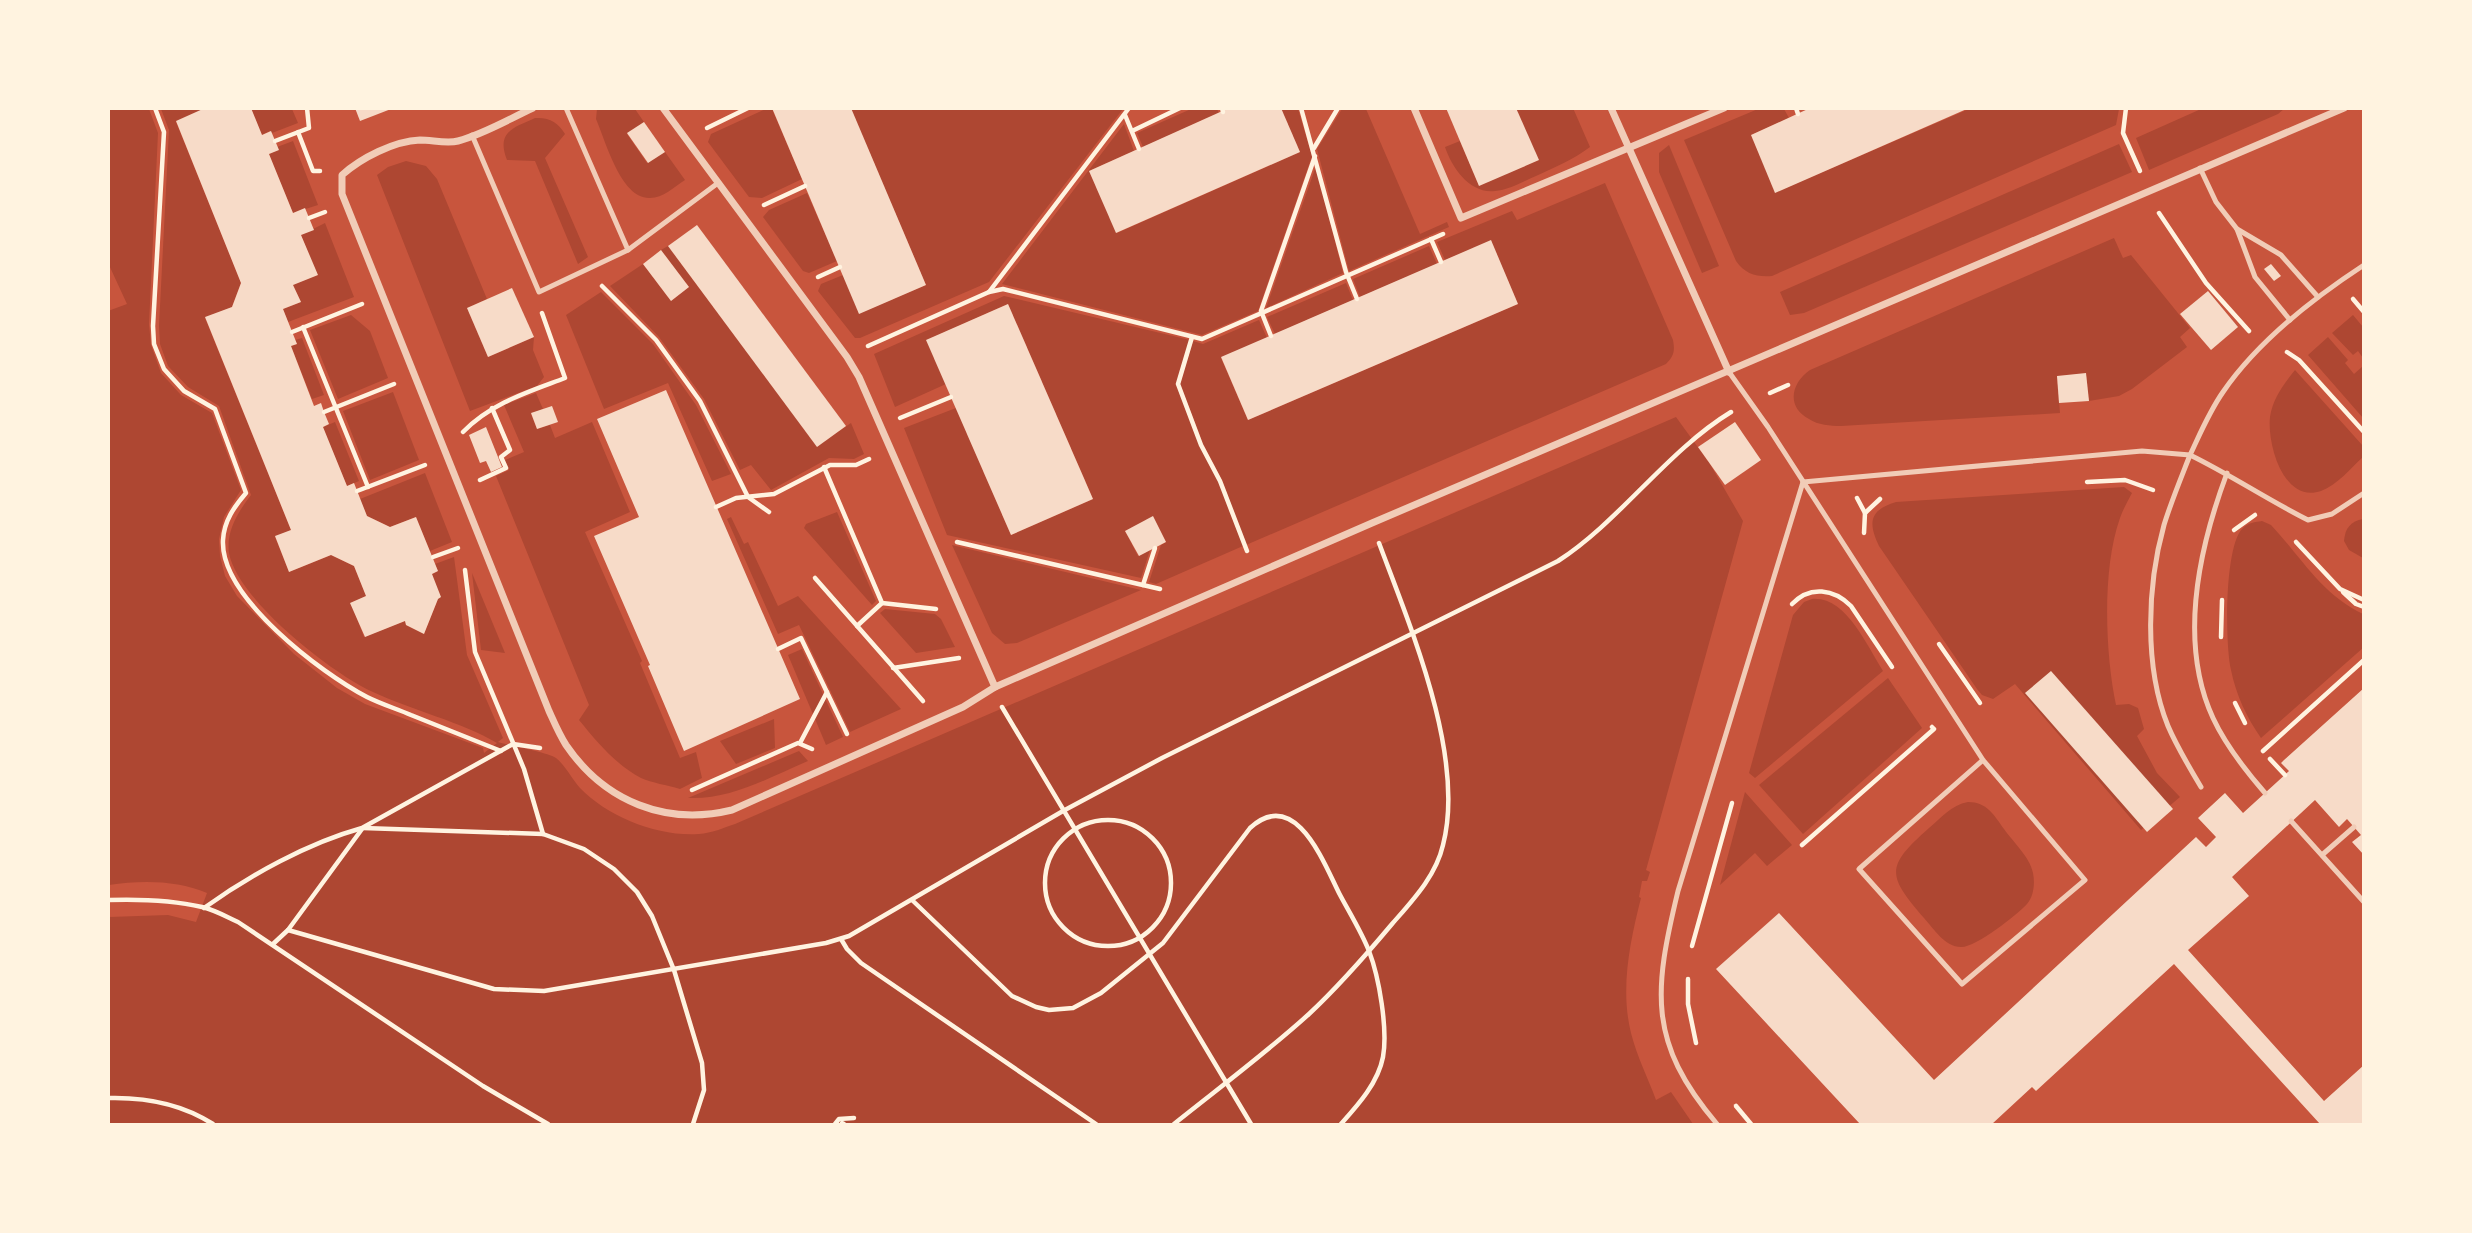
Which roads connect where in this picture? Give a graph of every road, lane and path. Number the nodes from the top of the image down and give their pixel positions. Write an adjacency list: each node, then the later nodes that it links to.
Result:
1 (155, 108): 126 (path)
2 (307, 108): 18 (path)
3 (533, 108): 20 (street)
4 (566, 108): 38 (lane)
5 (663, 108): 29 (street)
6 (748, 108): 19 (path)
7 (1129, 108): 16 (path)
8 (1180, 108): 17 (path)
9 (1301, 108): 22 (path)
10 (1338, 108): 22 (path)
11 (1414, 108): 23 (street)
12 (1612, 108): 23 (street)
13 (1724, 108): 23 (street)
14 (2126, 108): 28 (path)
15 (2344, 108): 26 (street)
16 (1125, 114): 17 (path); 44 (path)
17 (1132, 131): 24 (path)
18 (298, 132): 21 (path); 27 (path)
19 (695, 133)
20 (472, 135): 38 (lane); 125 (street)
21 (275, 141)
22 (1313, 148): 25 (path)
23 (1629, 148): 61 (street)
24 (1139, 149)
25 (1315, 156): 42 (path); 51 (path)
26 (2200, 168): 35 (lane); 61 (street)
27 (320, 171)
28 (2141, 173)
29 (718, 183): 38 (lane); 114 (street)
30 (805, 186): 32 (path)
31 (2156, 207): 56 (path)
32 (752, 210)
33 (318, 215): 34 (path)
34 (309, 218)
35 (2236, 229): 45 (lane); 53 (lane)
36 (1439, 236): 37 (path)
37 (1432, 239): 39 (path); 42 (path)
38 (628, 250)
39 (1441, 262)
40 (2364, 265): 45 (lane)
41 (840, 267): 43 (path)
42 (1347, 276): 47 (path); 51 (path)
43 (806, 283)
44 (989, 292): 58 (path); 59 (path)
45 (2318, 297): 53 (lane)
46 (614, 298): 81 (path)
47 (1357, 299)
48 (366, 302): 54 (path)
49 (2359, 306): 50 (path)
50 (2364, 312)
51 (1262, 314): 57 (path); 58 (path)
52 (543, 319): 65 (path)
53 (2290, 320): 72 (lane)
54 (303, 327): 55 (path); 64 (path)
55 (292, 332)
56 (2250, 332)
57 (1271, 336)
58 (1192, 337): 93 (path)
59 (864, 348)
60 (2299, 360): 69 (path)
61 (1729, 372): 77 (lane); 87 (street)
62 (398, 383): 64 (path)
63 (951, 397): 68 (path)
64 (336, 408): 66 (path); 78 (path)
65 (492, 408): 70 (path); 76 (path)
66 (324, 412)
67 (1728, 414): 107 (path)
68 (893, 421)
69 (2364, 432)
70 (458, 437)
71 (881, 454): 74 (path)
72 (2190, 455): 75 (lane); 77 (lane); 131 (lane)
73 (429, 463): 78 (path)
74 (824, 467): 81 (path); 101 (path)
75 (2227, 473): 80 (lane); 133 (lane)
76 (476, 482)
77 (1803, 482): 129 (lane); 169 (lane)
78 (368, 487): 79 (path)
79 (358, 491)
80 (2364, 494)
81 (748, 497): 82 (path); 83 (path)
82 (716, 507)
83 (769, 512)
84 (2248, 514): 85 (path)
85 (2255, 514): 86 (path); 89 (path)
86 (2263, 516)
87 (1372, 523): 107 (path); 114 (street)
88 (2290, 534): 98 (path)
89 (2229, 537)
90 (944, 539): 96 (path)
91 (462, 546): 94 (path)
92 (1155, 548): 96 (path)
93 (1247, 551)
94 (433, 557)
95 (815, 578): 106 (path)
96 (1143, 585): 97 (path)
97 (1161, 589)
98 (2340, 589): 100 (path); 103 (path)
99 (2222, 593): 108 (path)
100 (2364, 600)
101 (882, 603): 105 (path); 106 (path)
102 (470, 607): 124 (path)
103 (2364, 607)
104 (1787, 611): 113 (path)
105 (940, 612)
106 (857, 626): 112 (path)
107 (1413, 635): 135 (path); 151 (path)
108 (2221, 646)
109 (960, 647): 112 (path)
110 (778, 649): 115 (path)
111 (2364, 660): 127 (path)
112 (893, 668): 118 (path)
113 (1896, 673)
114 (995, 687): 118 (street)
115 (827, 692): 122 (path); 123 (path)
116 (2233, 700): 120 (path)
117 (1000, 705): 135 (path)
118 (938, 718): 125 (street)
119 (1926, 718): 141 (path)
120 (2248, 730)
121 (2256, 740): 127 (path)
122 (850, 741)
123 (800, 743): 128 (path); 132 (path)
124 (513, 744): 125 (path); 126 (path); 140 (path)
125 (566, 744)
126 (501, 751): 138 (path)
127 (2263, 751): 130 (path)
128 (821, 753)
129 (1983, 760): 129 (lane)
130 (2285, 775)
131 (2201, 787)
132 (691, 790)
133 (2265, 793)
134 (1732, 802): 152 (path)
135 (1063, 811): 139 (path); 144 (path)
136 (2291, 821): 142 (lane)
137 (2354, 827): 142 (lane)
138 (362, 828): 140 (path); 146 (path); 147 (path)
139 (1074, 830): 148 (path); 148 (path); 148 (path)
140 (543, 834): 154 (path)
141 (1802, 845)
142 (2322, 855): 145 (lane)
143 (108, 900): 146 (path)
144 (912, 900): 149 (path); 153 (path)
145 (2364, 902)
146 (204, 908): 150 (path)
147 (288, 930): 150 (path); 154 (path)
148 (1139, 938): 153 (path)
149 (841, 939): 154 (path); 165 (path)
150 (274, 944): 162 (path)
151 (1369, 951): 153 (path); 157 (path); 168 (path)
152 (1691, 951)
153 (1149, 955): 157 (path)
154 (674, 970): 163 (path)
155 (1688, 972): 156 (path)
156 (1700, 1054)
157 (1225, 1083): 166 (path); 167 (path)
158 (108, 1098): 161 (path)
159 (1733, 1103): 170 (path)
160 (854, 1118): 164 (path)
161 (213, 1125)
162 (548, 1125)
163 (693, 1125)
164 (835, 1125)
165 (1096, 1125)
166 (1174, 1125)
167 (1251, 1125)
168 (1341, 1125)
169 (1717, 1125)
170 (1751, 1125)

